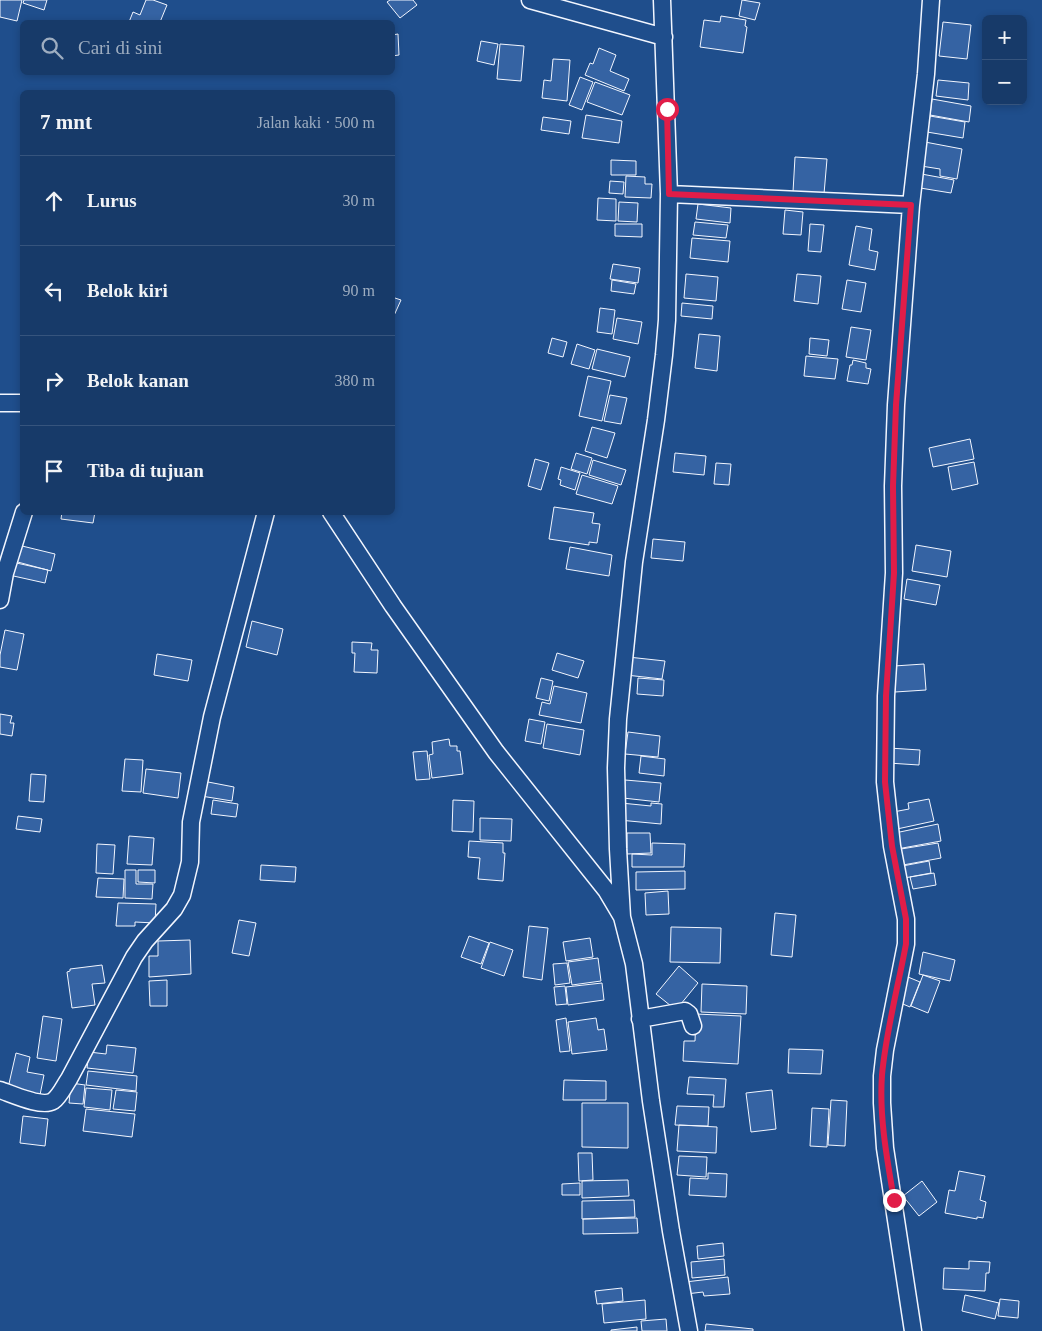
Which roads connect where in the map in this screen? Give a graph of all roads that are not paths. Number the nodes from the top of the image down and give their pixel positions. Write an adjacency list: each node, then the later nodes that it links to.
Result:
1 (530, 0): 4 (street)
2 (662, 0): 4 (street)
3 (931, 0): 6 (street)
4 (664, 37): 5 (street)
5 (669, 194): 6 (street); 13 (street)
6 (911, 205): 18 (street)
7 (0, 403): 8 (street)
8 (20, 403)
9 (23, 515): 12 (street)
10 (265, 515): 16 (street)
11 (333, 515): 13 (street)
12 (0, 600)
13 (622, 917): 14 (street)
14 (640, 1018): 15 (street); 17 (street)
15 (693, 1026)
16 (0, 1090)
17 (689, 1331)
18 (913, 1331)

